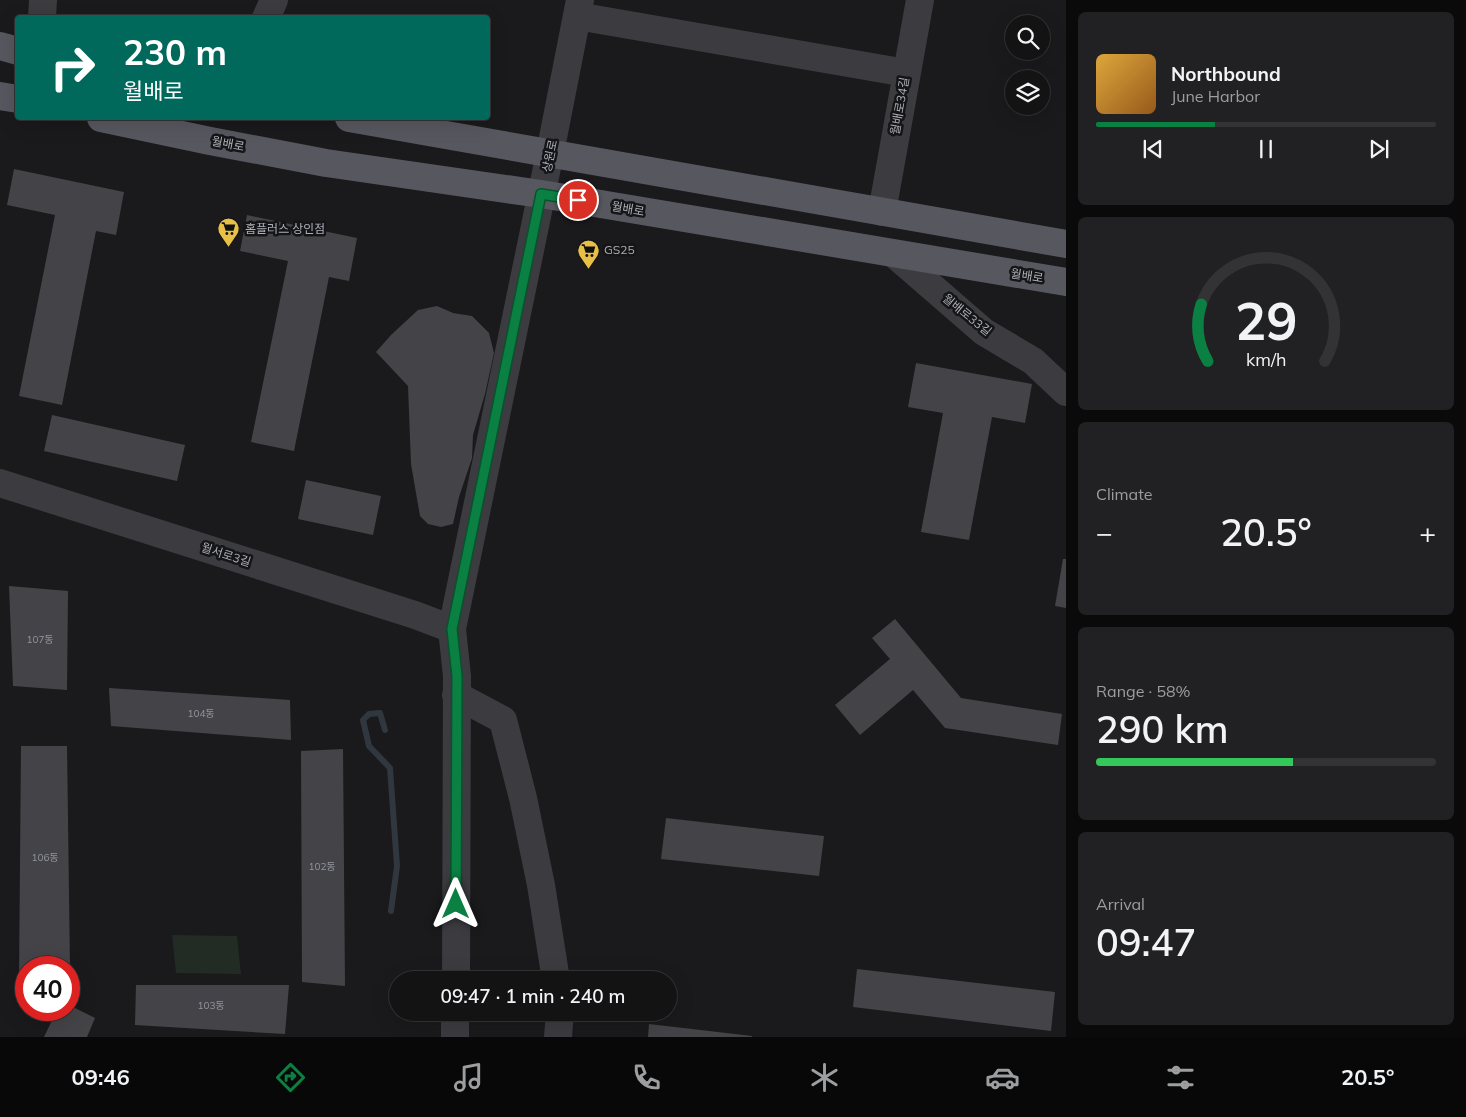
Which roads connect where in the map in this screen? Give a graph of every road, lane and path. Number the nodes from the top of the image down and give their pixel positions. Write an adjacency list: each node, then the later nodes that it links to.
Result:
1 (42, 0): 5 (street)
2 (274, 0): 6 (street)
3 (920, 0): 9 (street, 월배로34길)
4 (579, 8): 9 (street, 상원로); 14 (street, 상원로)
5 (42, 15)
6 (267, 15)
7 (0, 46): 8 (main road)
8 (15, 50)
9 (906, 73): 16 (street, 월배로34길)
10 (0, 96): 11 (main road)
11 (15, 98)
12 (110, 120): 15 (main road, 월배로)
13 (360, 120): 14 (main road)
14 (550, 153): 15 (street, 상원로); 16 (main road)
15 (541, 194): 18 (main road, 월배로); 22 (street, 상원로)
16 (882, 212): 17 (main road)
17 (1066, 244)
18 (894, 254): 19 (main road, 월배로); 20 (street, 월배로33길)
19 (1066, 282)
20 (1066, 392)
21 (0, 483): 22 (street, 월서로3길)
22 (452, 629): 23 (street, 상원로)
23 (456, 695): 24 (street, 상원로); 25 (street)
24 (456, 971)
25 (555, 971)
26 (456, 1021): 28 (street)
27 (559, 1021): 29 (street)
28 (455, 1037)
29 (558, 1037)

